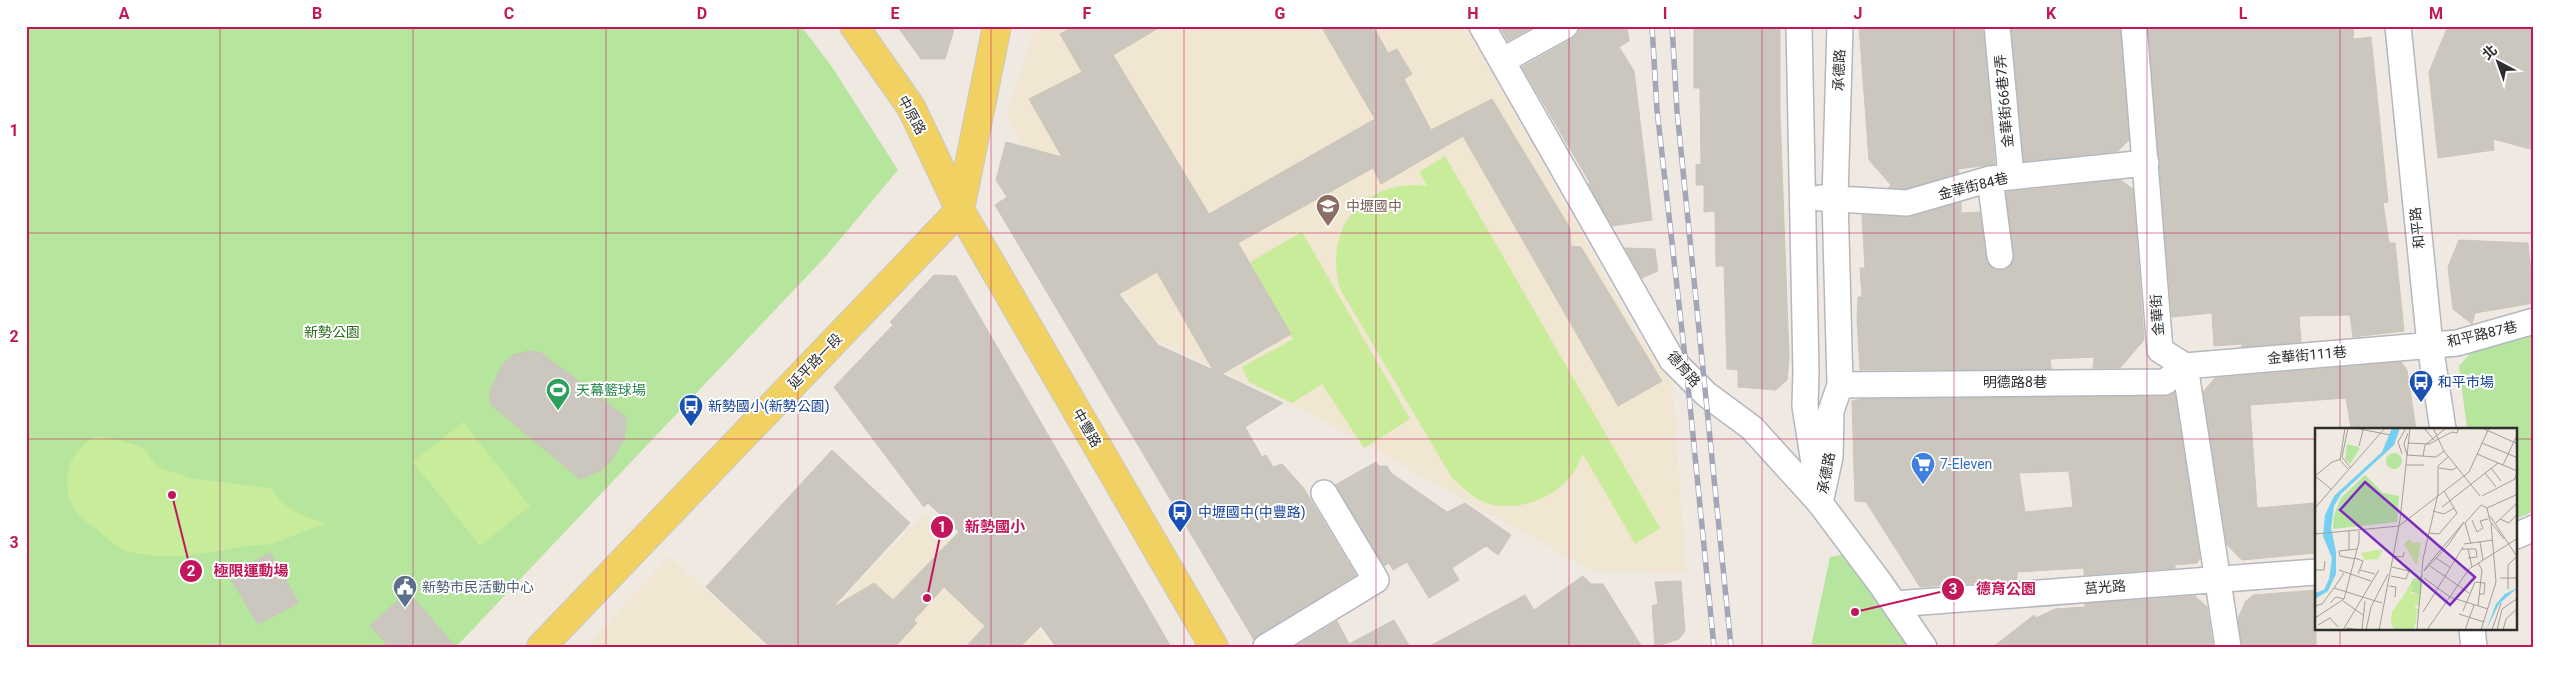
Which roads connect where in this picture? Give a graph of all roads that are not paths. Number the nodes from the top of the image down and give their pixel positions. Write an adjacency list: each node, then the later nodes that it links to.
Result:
1 (854, 26): 15 (main road, 中原路)
2 (997, 26): 15 (main road)
3 (1482, 26): 10 (street, 德育路)
4 (1565, 26): 10 (street)
5 (1799, 26): 13 (street, 承德路)
6 (1840, 26): 14 (street, 承德路)
7 (1997, 26): 12 (street, 金華街66巷7弄)
8 (2134, 26): 11 (street, 金華街)
9 (2398, 26): 18 (street, 和平路)
10 (1502, 61): 23 (street, 德育路)
11 (2146, 163): 12 (street, 金華街84巷); 19 (street, 金華街)
12 (2001, 177): 14 (street, 金華街84巷); 16 (street, 金華街66巷7弄)
13 (1802, 197): 14 (street, 金華街84巷); 23 (street, 承德路)
14 (1835, 198): 20 (street, 承德路)
15 (960, 210): 30 (main road, 延平路一段); 31 (main road, 中豐路)
16 (2000, 256)
17 (2534, 321): 18 (street, 和平路87巷)
18 (2430, 345): 19 (street, 金華街111巷); 21 (street, 和平路)
19 (2185, 366): 20 (street, 明德路8巷); 27 (street)
20 (1840, 385): 23 (street, 承德路)
21 (2443, 428)
22 (1324, 493): 32 (street)
23 (1820, 503): 28 (street, 德育路)
24 (2534, 528): 25 (street)
25 (2518, 535)
26 (2315, 572): 27 (street, 莒光路)
27 (2219, 580): 28 (street, 莒光路); 34 (street)
28 (1895, 604): 33 (street, 德育路)
29 (2472, 630): 35 (street)
30 (541, 647)
31 (1214, 647)
32 (1266, 647)
33 (1924, 647)
34 (2228, 647)
35 (2474, 647)

